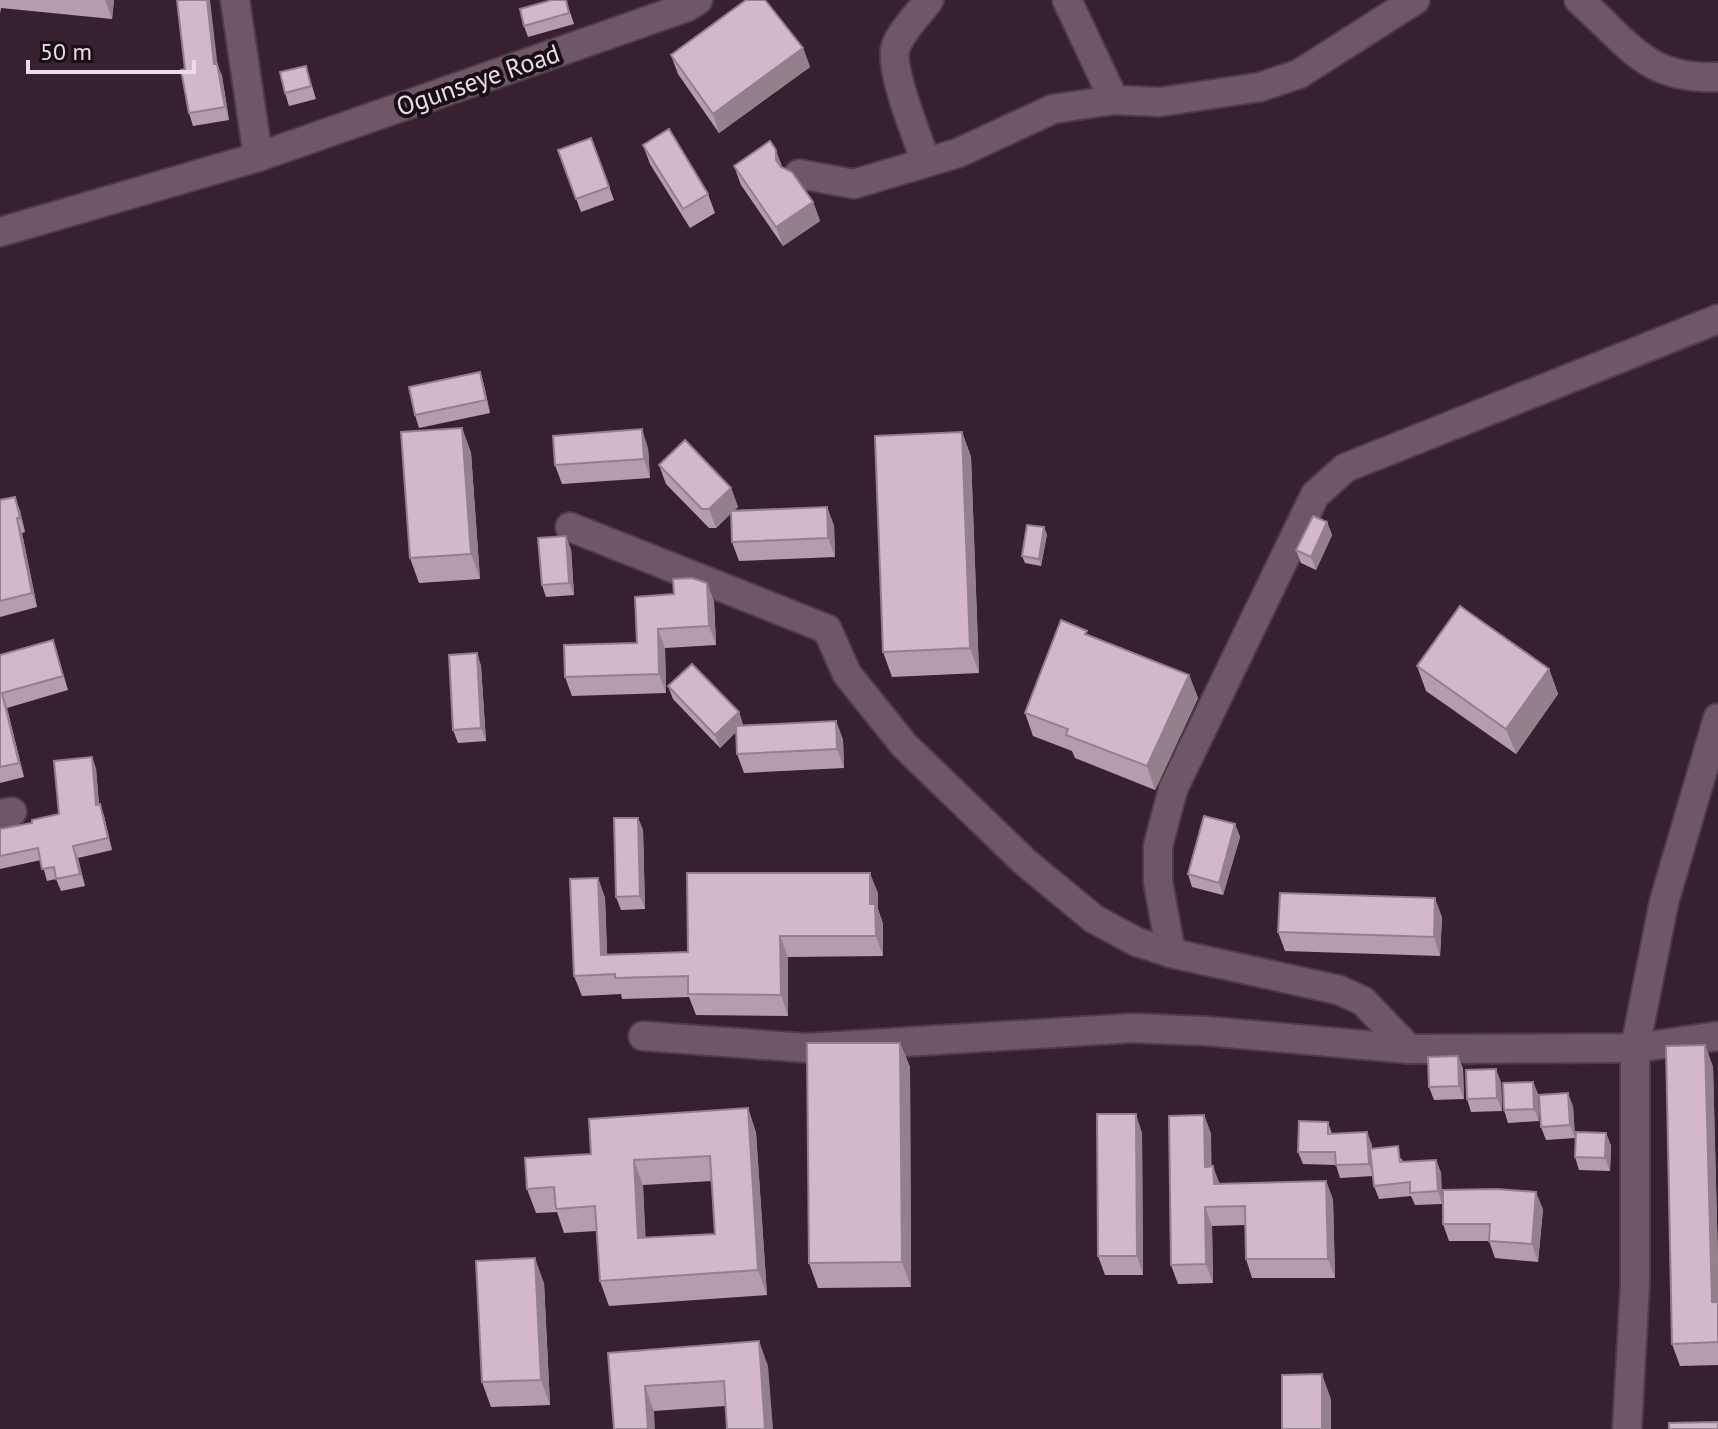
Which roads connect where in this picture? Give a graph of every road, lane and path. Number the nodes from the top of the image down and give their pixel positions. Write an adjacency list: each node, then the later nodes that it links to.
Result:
1 (235, 0): 9 (street)
2 (929, 0): 10 (street)
3 (1067, 0): 8 (street)
4 (1415, 0): 8 (street)
5 (1579, 0): 7 (street)
6 (690, 2): 9 (street, Ogunseye Road)
7 (1718, 77)
8 (1114, 100): 10 (street)
9 (258, 157): 12 (street, Ogunseye Road)
10 (926, 162): 11 (street)
11 (799, 174)
12 (0, 232)
13 (1718, 319): 16 (street)
14 (570, 527): 16 (street)
15 (1718, 718): 19 (street)
16 (1171, 953): 20 (street)
17 (643, 1036): 20 (street)
18 (1718, 1036): 19 (street)
19 (1635, 1048): 20 (street); 21 (street)
20 (1409, 1049)
21 (1627, 1429)

